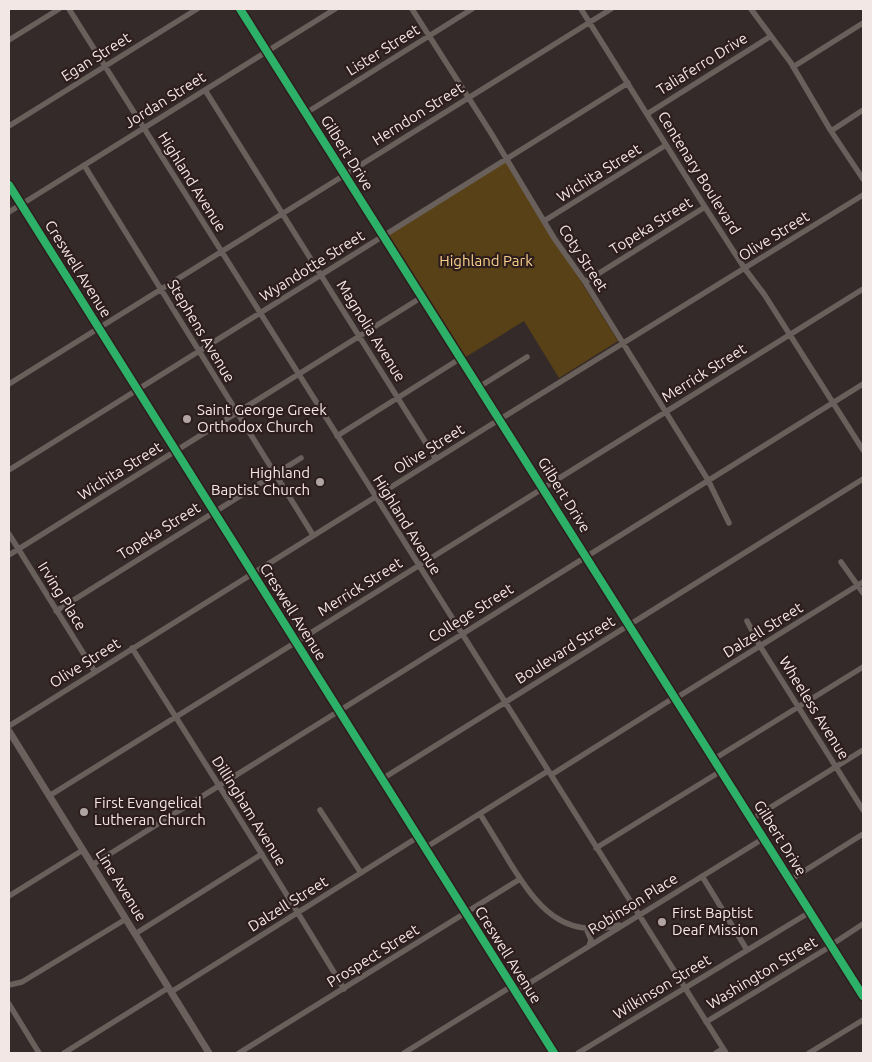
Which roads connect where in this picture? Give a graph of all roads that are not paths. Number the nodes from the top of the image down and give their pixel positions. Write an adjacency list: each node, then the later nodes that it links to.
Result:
1 (59, 9): 15 (street)
2 (69, 9): 17 (street, Highland Avenue)
3 (197, 9): 17 (street, Egan Street)
4 (240, 9): 16 (street, Gilbert Drive)
5 (335, 9): 16 (street, Jordan Street)
6 (412, 9): 13 (street, Coty Street)
7 (472, 9): 13 (street, Lister Street)
8 (581, 9): 11 (street, Centenary Boulevard)
9 (610, 9): 11 (street, Herndon Street)
10 (751, 9): 14 (street)
11 (589, 22): 19 (street, Centenary Boulevard); 21 (street, Herndon Street)
12 (863, 23): 18 (street)
13 (429, 36): 21 (street, Coty Street); 23 (street, Lister Street)
14 (772, 36): 18 (street); 24 (street, Taliaferro Drive)
15 (9, 40)
16 (267, 51): 20 (street, Jordan Street); 23 (street, Gilbert Drive)
17 (105, 66): 25 (street, Egan Street); 26 (street, Highland Avenue)
18 (793, 66): 27 (street)
19 (628, 84): 24 (street, Centenary Boulevard); 29 (street, Wyandotte Street)
20 (205, 90): 26 (street, Jordan Street); 38 (street, Magnolia Avenue)
21 (468, 98): 29 (street, Coty Street); 31 (street, Herndon Street)
22 (863, 110): 27 (street)
23 (306, 113): 31 (street, Gilbert Drive)
24 (647, 114): 28 (street, Centenary Boulevard)
25 (9, 126)
26 (144, 128): 30 (street, Jordan Street); 41 (street, Highland Avenue)
27 (832, 131): 32 (street)
28 (666, 145): 36 (street, Centenary Boulevard); 39 (street, Wichita Street)
29 (507, 159): 39 (street, Coty Street); 40 (street, Wyandotte Street)
30 (84, 165): 35 (street, Jordan Street); 46 (street, Stephens Avenue)
31 (345, 175): 38 (street, Herndon Street); 40 (street, Gilbert Drive)
32 (863, 179)
33 (9, 185): 35 (street, Creswell Avenue)
34 (863, 195): 42 (street, Olive Street)
35 (21, 204): 37 (street, Jordan Street); 49 (street, Creswell Avenue)
36 (705, 207): 42 (street, Centenary Boulevard); 44 (street, Topeka Street)
37 (9, 212)
38 (283, 213): 41 (street, Herndon Street); 43 (street, Magnolia Avenue)
39 (544, 222): 44 (street, Coty Street)
40 (383, 236): 43 (street, Wyandotte Street); 47 (street, Gilbert Drive)
41 (222, 252): 46 (street, Herndon Street); 48 (street, Highland Avenue)
42 (745, 269): 50 (street, Centenary Boulevard); 52 (street, Olive Street)
43 (321, 275): 48 (street, Wyandotte Street); 51 (street, Magnolia Avenue)
44 (585, 282): 52 (street, Coty Street)
45 (863, 288): 50 (street, Merrick Street)
46 (161, 289): 49 (street, Herndon Street); 53 (street, Stephens Avenue)
47 (422, 297): 51 (street, Wichita Street); 55 (street, Gilbert Drive)
48 (260, 313): 53 (street, Wyandotte Street); 56 (street, Highland Avenue)
49 (99, 328): 57 (street, Herndon Street); 60 (street, Creswell Avenue)
50 (790, 334): 62 (street, Centenary Boulevard); 63 (street, Merrick Street)
51 (359, 336): 56 (street, Wichita Street); 61 (street, Magnolia Avenue)
52 (624, 344): 63 (street, Coty Street); 65 (street, Olive Street)
53 (198, 351): 60 (street, Wyandotte Street); 64 (street, Stephens Avenue)
54 (527, 357): 59 (street)
55 (461, 358): 59 (street, Gilbert Drive); 61 (street)
56 (298, 374): 64 (street, Wichita Street); 66 (street, Highland Avenue)
57 (9, 384)
58 (863, 384): 62 (street, College Street)
59 (479, 387): 65 (street, Gilbert Drive)
60 (137, 390): 68 (street, Creswell Avenue); 71 (street, Wyandotte Street)
61 (398, 397): 66 (street); 70 (street, Magnolia Avenue)
62 (833, 402): 67 (street, Centenary Boulevard); 74 (street, College Street)
63 (665, 411): 74 (street, Coty Street); 75 (street, Merrick Street)
64 (237, 413): 68 (street, Wichita Street); 72 (street, Stephens Avenue)
65 (500, 420): 70 (street, Olive Street); 75 (street, Gilbert Drive)
66 (336, 436): 76 (street, Highland Avenue)
67 (863, 450)
68 (176, 451): 77 (street, Creswell Avenue); 81 (street, Wichita Street)
69 (301, 458): 72 (street, Topeka Street)
70 (436, 459): 76 (street, Olive Street)
71 (9, 470)
72 (275, 474): 77 (street, Topeka Street); 80 (street, Stephens Avenue)
73 (863, 479): 91 (street, Boulevard Street)
74 (708, 480): 78 (street, Coty Street); 83 (street, College Street)
75 (542, 488): 83 (street, Gilbert Drive); 85 (street, Merrick Street)
76 (375, 497): 80 (street, Olive Street); 85 (street, Highland Avenue)
77 (214, 512): 86 (street, Creswell Avenue); 89 (street, Topeka Street)
78 (729, 523)
79 (9, 534): 81 (street, Irving Place)
80 (313, 535): 86 (street, Olive Street)
81 (18, 549): 82 (street, Wichita Street); 89 (street, Irving Place)
82 (9, 555)
83 (586, 556): 91 (street, Gilbert Drive); 92 (street, College Street)
84 (842, 562): 87 (street)
85 (418, 565): 92 (street, Highland Avenue); 93 (street, Merrick Street)
86 (252, 573): 93 (street, Creswell Avenue); 95 (street, Olive Street)
87 (861, 584): 88 (street); 94 (street, Dalzell Street)
88 (863, 593)
89 (56, 611): 97 (street, Irving Place)
90 (747, 621): 94 (street, Wheeless Avenue)
91 (629, 625): 98 (street, Gilbert Drive); 99 (street, Boulevard Street)
92 (462, 634): 99 (street, Highland Avenue); 101 (street, College Street)
93 (296, 642): 101 (street, Creswell Avenue); 102 (street, Merrick Street)
94 (760, 646): 98 (street, Dalzell Street); 100 (street, Wheeless Avenue)
95 (132, 648): 97 (street, Olive Street); 102 (street, Dillingham Avenue)
96 (863, 667): 100 (street)
97 (95, 672): 103 (street, Olive Street)
98 (675, 698): 106 (street, Gilbert Drive); 109 (street, Dalzell Street)
99 (505, 702): 109 (street, Highland Avenue); 110 (street, Boulevard Street)
100 (798, 707): 106 (street); 107 (street, Wheeless Avenue)
101 (339, 710): 110 (street, Creswell Avenue); 111 (street, College Street)
102 (176, 717): 111 (street, Dillingham Avenue); 112 (street, Merrick Street)
103 (9, 726)
104 (9, 731): 112 (main road, Line Avenue)
105 (863, 750): 107 (street)
106 (714, 759): 108 (street, Gilbert Drive)
107 (837, 767): 114 (street, Wheeless Avenue); 116 (street)
108 (721, 770): 116 (street, Gilbert Drive); 121 (street)
109 (550, 773): 115 (street, Dalzell Street); 121 (street, Highland Avenue)
110 (382, 779): 118 (street, Creswell Avenue)
111 (218, 786): 123 (street, Dillingham Avenue); 124 (street, College Street)
112 (49, 796): 122 (main road, Line Avenue)
113 (320, 810): 125 (street)
114 (863, 810)
115 (480, 814): 120 (street, Dalzell Street); 127 (street)
116 (752, 819): 119 (street, Gilbert Drive)
117 (863, 834): 128 (street)
118 (418, 837): 120 (street, Creswell Avenue); 125 (street, Dalzell Street)
119 (764, 838): 126 (street, Robinson Place); 128 (street, Gilbert Drive)
120 (425, 848): 132 (street, Creswell Avenue)
121 (596, 848): 133 (street, Highland Avenue)
122 (82, 850): 124 (main road, Line Avenue); 129 (street)
123 (262, 854): 130 (street, Dillingham Avenue); 138 (street)
124 (92, 865): 134 (main road, Line Avenue)
125 (361, 873): 130 (street, Dalzell Street)
126 (702, 876): 133 (street, Robinson Place); 141 (street)
127 (520, 879): 132 (street, Prospect Street); 137 (street)
128 (790, 880): 131 (street, Gilbert Drive)
129 (9, 896)
130 (298, 912): 144 (street, Dillingham Avenue); 146 (street, Dalzell Street)
131 (810, 912): 139 (street, Gilbert Drive); 141 (street, Wilkinson Street)
132 (466, 913): 144 (street, Prospect Street); 145 (street, Creswell Avenue)
133 (639, 915): 135 (street, Robinson Place); 143 (street, Highland Avenue)
134 (126, 919): 138 (main road, Line Avenue); 142 (street)
135 (626, 923): 137 (street); 140 (street, Robinson Place)
136 (863, 924): 139 (street, Washington Street)
137 (586, 928): 140 (street)
138 (135, 934): 146 (main road, Line Avenue)
139 (831, 945): 147 (street, Gilbert Drive); 150 (street, Washington Street)
140 (589, 946): 145 (street, Robinson Place)
141 (747, 950): 143 (street, Wilkinson Street)
142 (9, 985)
143 (684, 988): 150 (street, Highland Avenue); 158 (street, Wilkinson Street)
144 (344, 989): 155 (street, Prospect Street)
145 (514, 989): 156 (street, Robinson Place); 157 (street, Creswell Avenue)
146 (170, 990): 153 (street, Dalzell Street); 154 (main road, Line Avenue)
147 (863, 996)
148 (9, 1004): 152 (street)
149 (863, 1020): 160 (street)
150 (706, 1022): 151 (street, Highland Avenue)
151 (725, 1051): 159 (street)
152 (39, 1053)
153 (64, 1053)
154 (209, 1053)
155 (239, 1053)
156 (404, 1053)
157 (554, 1053)
158 (578, 1053)
159 (716, 1053)
160 (809, 1053)

